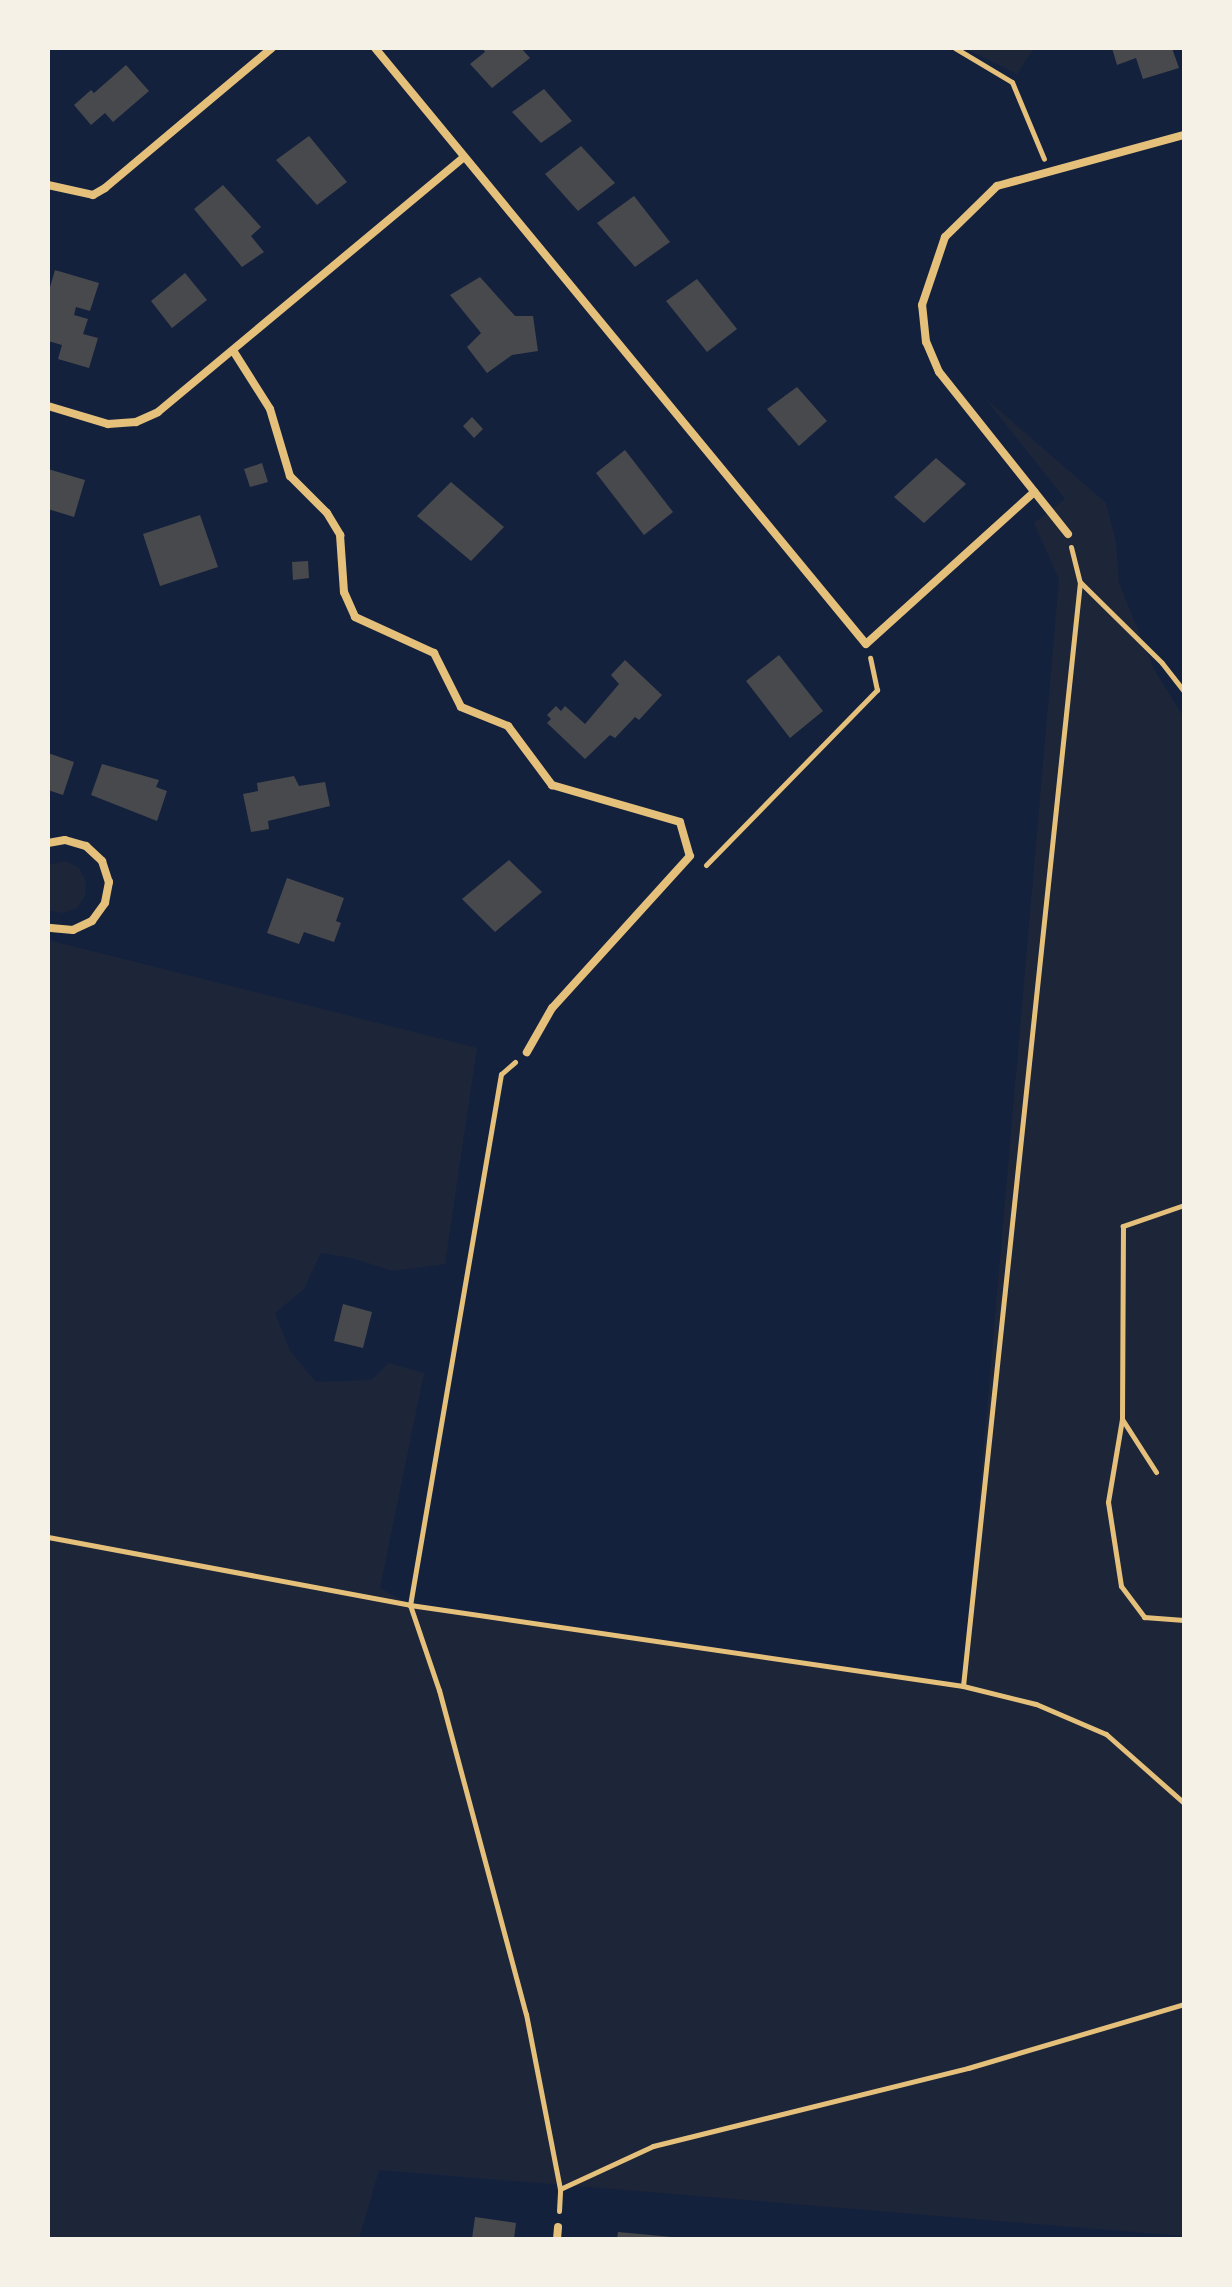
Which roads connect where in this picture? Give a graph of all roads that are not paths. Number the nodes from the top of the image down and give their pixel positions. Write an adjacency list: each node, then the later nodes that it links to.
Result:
1 (272, 48): 5 (street)
2 (375, 48): 4 (street)
3 (1184, 135): 8 (street)
4 (464, 157): 6 (street); 8 (street)
5 (48, 185)
6 (234, 352): 7 (street); 12 (street)
7 (48, 406)
8 (1034, 492): 9 (street)
9 (1068, 534)
10 (48, 843): 11 (street)
11 (48, 928)
12 (527, 1052)
13 (558, 2227): 14 (street)
14 (557, 2239)

